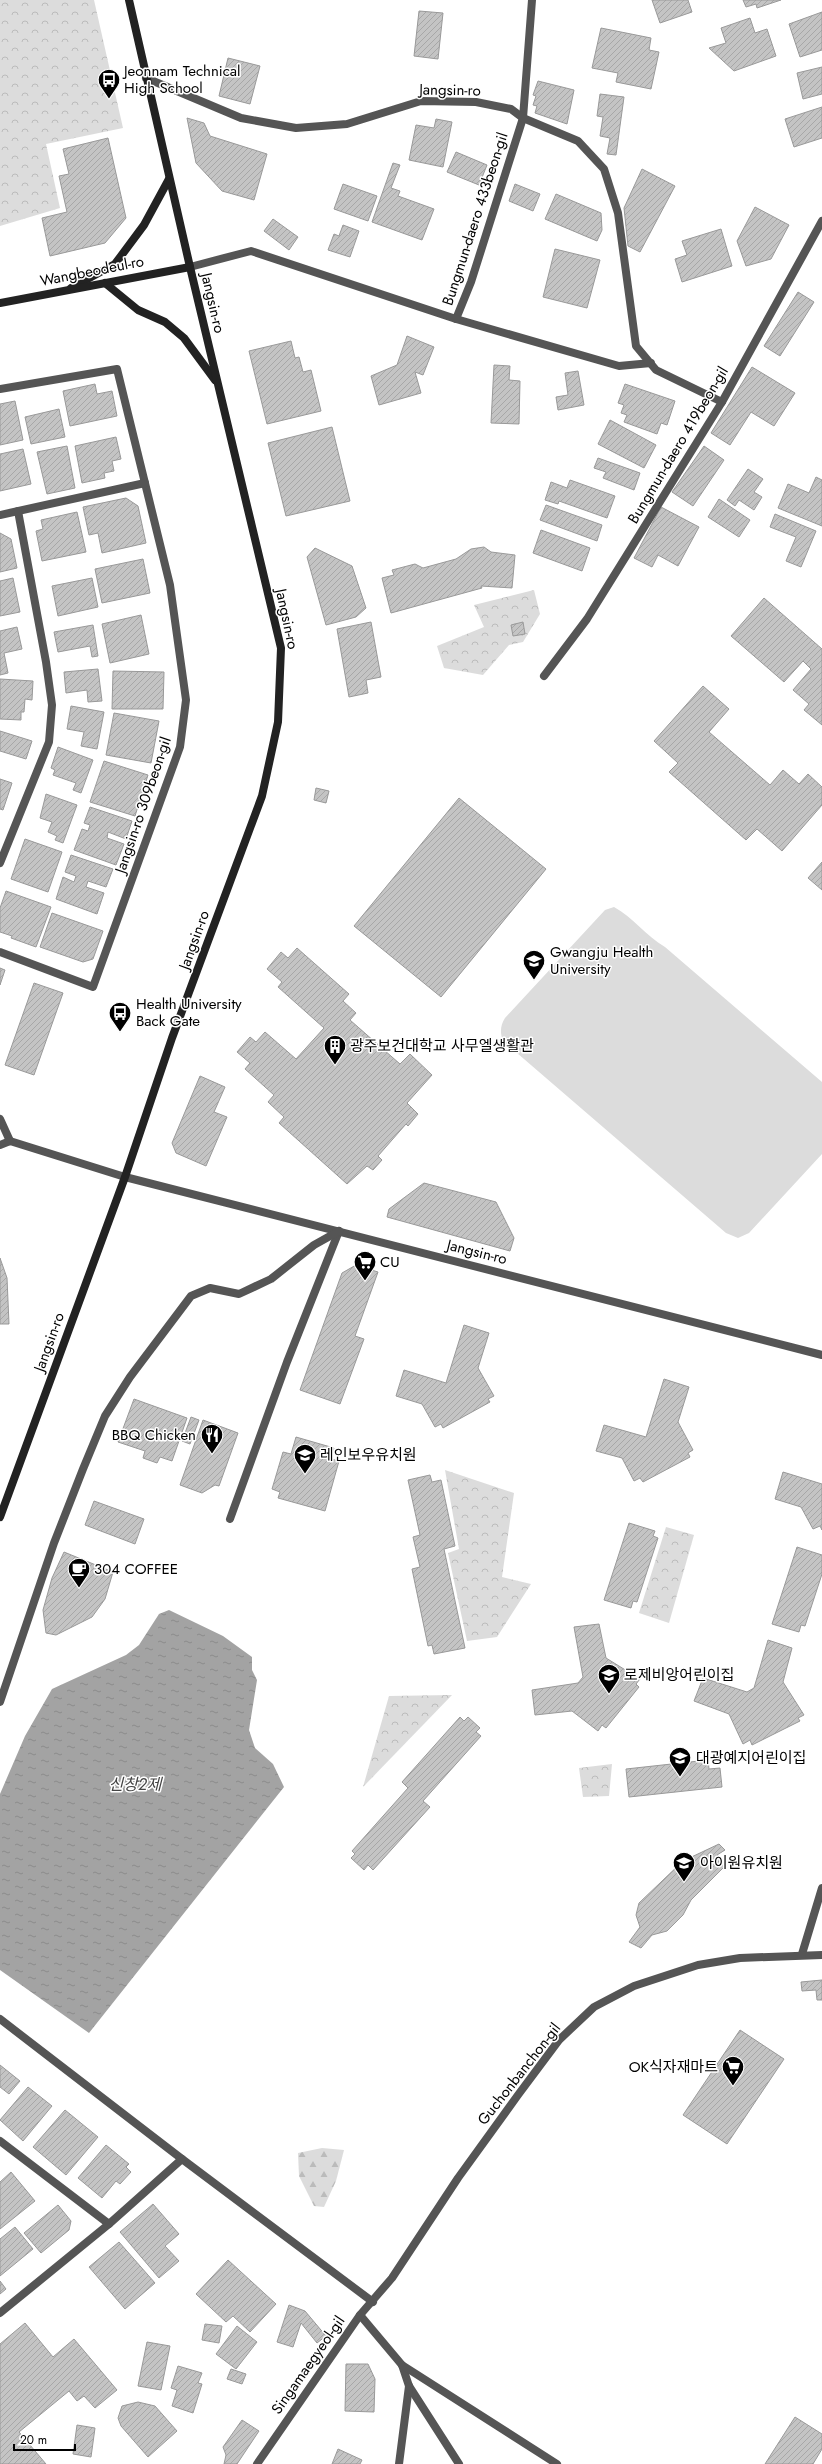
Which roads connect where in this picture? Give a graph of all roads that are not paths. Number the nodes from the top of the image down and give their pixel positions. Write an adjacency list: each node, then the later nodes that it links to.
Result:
1 (129, 0): 3 (main road, Jangsin-ro)
2 (532, 0): 4 (street, Bungmun-daero 433beon-gil)
3 (146, 78): 4 (street, Jangsin-ro); 5 (main road, Jangsin-ro)
4 (523, 118): 11 (street, Bungmun-daero 433beon-gil); 12 (street, Bungmun-daero 433beon-gil)
5 (169, 179): 7 (main road, Jangsin-ro); 9 (main road)
6 (822, 220): 15 (street, Bungmun-daero 419beon-gil)
7 (190, 267): 8 (main road, Wangbeodeul-ro); 11 (street); 13 (main road, Jangsin-ro)
8 (105, 283): 9 (main road, Wangbeodeul-ro); 13 (main road)
9 (69, 290): 10 (main road, Wangbeodeul-ro)
10 (0, 303)
11 (456, 320): 12 (street, Bungmun-daero 433beon-gil)
12 (651, 364): 15 (street, Bungmun-daero 433beon-gil)
13 (218, 384): 25 (main road, Jangsin-ro)
14 (0, 389): 16 (street)
15 (722, 402): 19 (street, Bungmun-daero 419beon-gil)
16 (145, 484): 17 (street); 21 (street, Jangsin-ro 309beon-gil)
17 (18, 511): 18 (street); 20 (street)
18 (0, 514)
19 (544, 676)
20 (0, 863)
21 (0, 952)
22 (0, 1119): 23 (street)
23 (10, 1141): 24 (street); 25 (street)
24 (0, 1145)
25 (125, 1177): 26 (street, Jangsin-ro); 28 (main road, Jangsin-ro)
26 (339, 1231): 27 (street, Jangsin-ro); 29 (street); 30 (street)
27 (822, 1355)
28 (0, 1517)
29 (230, 1519)
30 (0, 1702)
31 (822, 1888): 32 (street)
32 (802, 1954): 33 (street, Guchonbanchon-gil); 38 (street, Guchonbanchon-gil)
33 (822, 1955)
34 (0, 2018): 36 (street)
35 (0, 2141): 37 (street)
36 (182, 2159): 37 (street); 38 (street)
37 (109, 2224): 39 (street)
38 (373, 2302): 40 (street, Guchonbanchon-gil)
39 (0, 2313)
40 (360, 2315): 41 (street, Singamaegyeol-gil); 43 (street, Singamaegyeol-gil)
41 (402, 2365): 42 (street, Singamaegyeol-gil); 46 (street, Singamaegyeol-gil)
42 (409, 2386): 44 (street, Singamaegyeol-gil); 45 (street, Singamaegyeol-gil)
43 (257, 2464)
44 (399, 2464)
45 (459, 2464)
46 (557, 2464)

